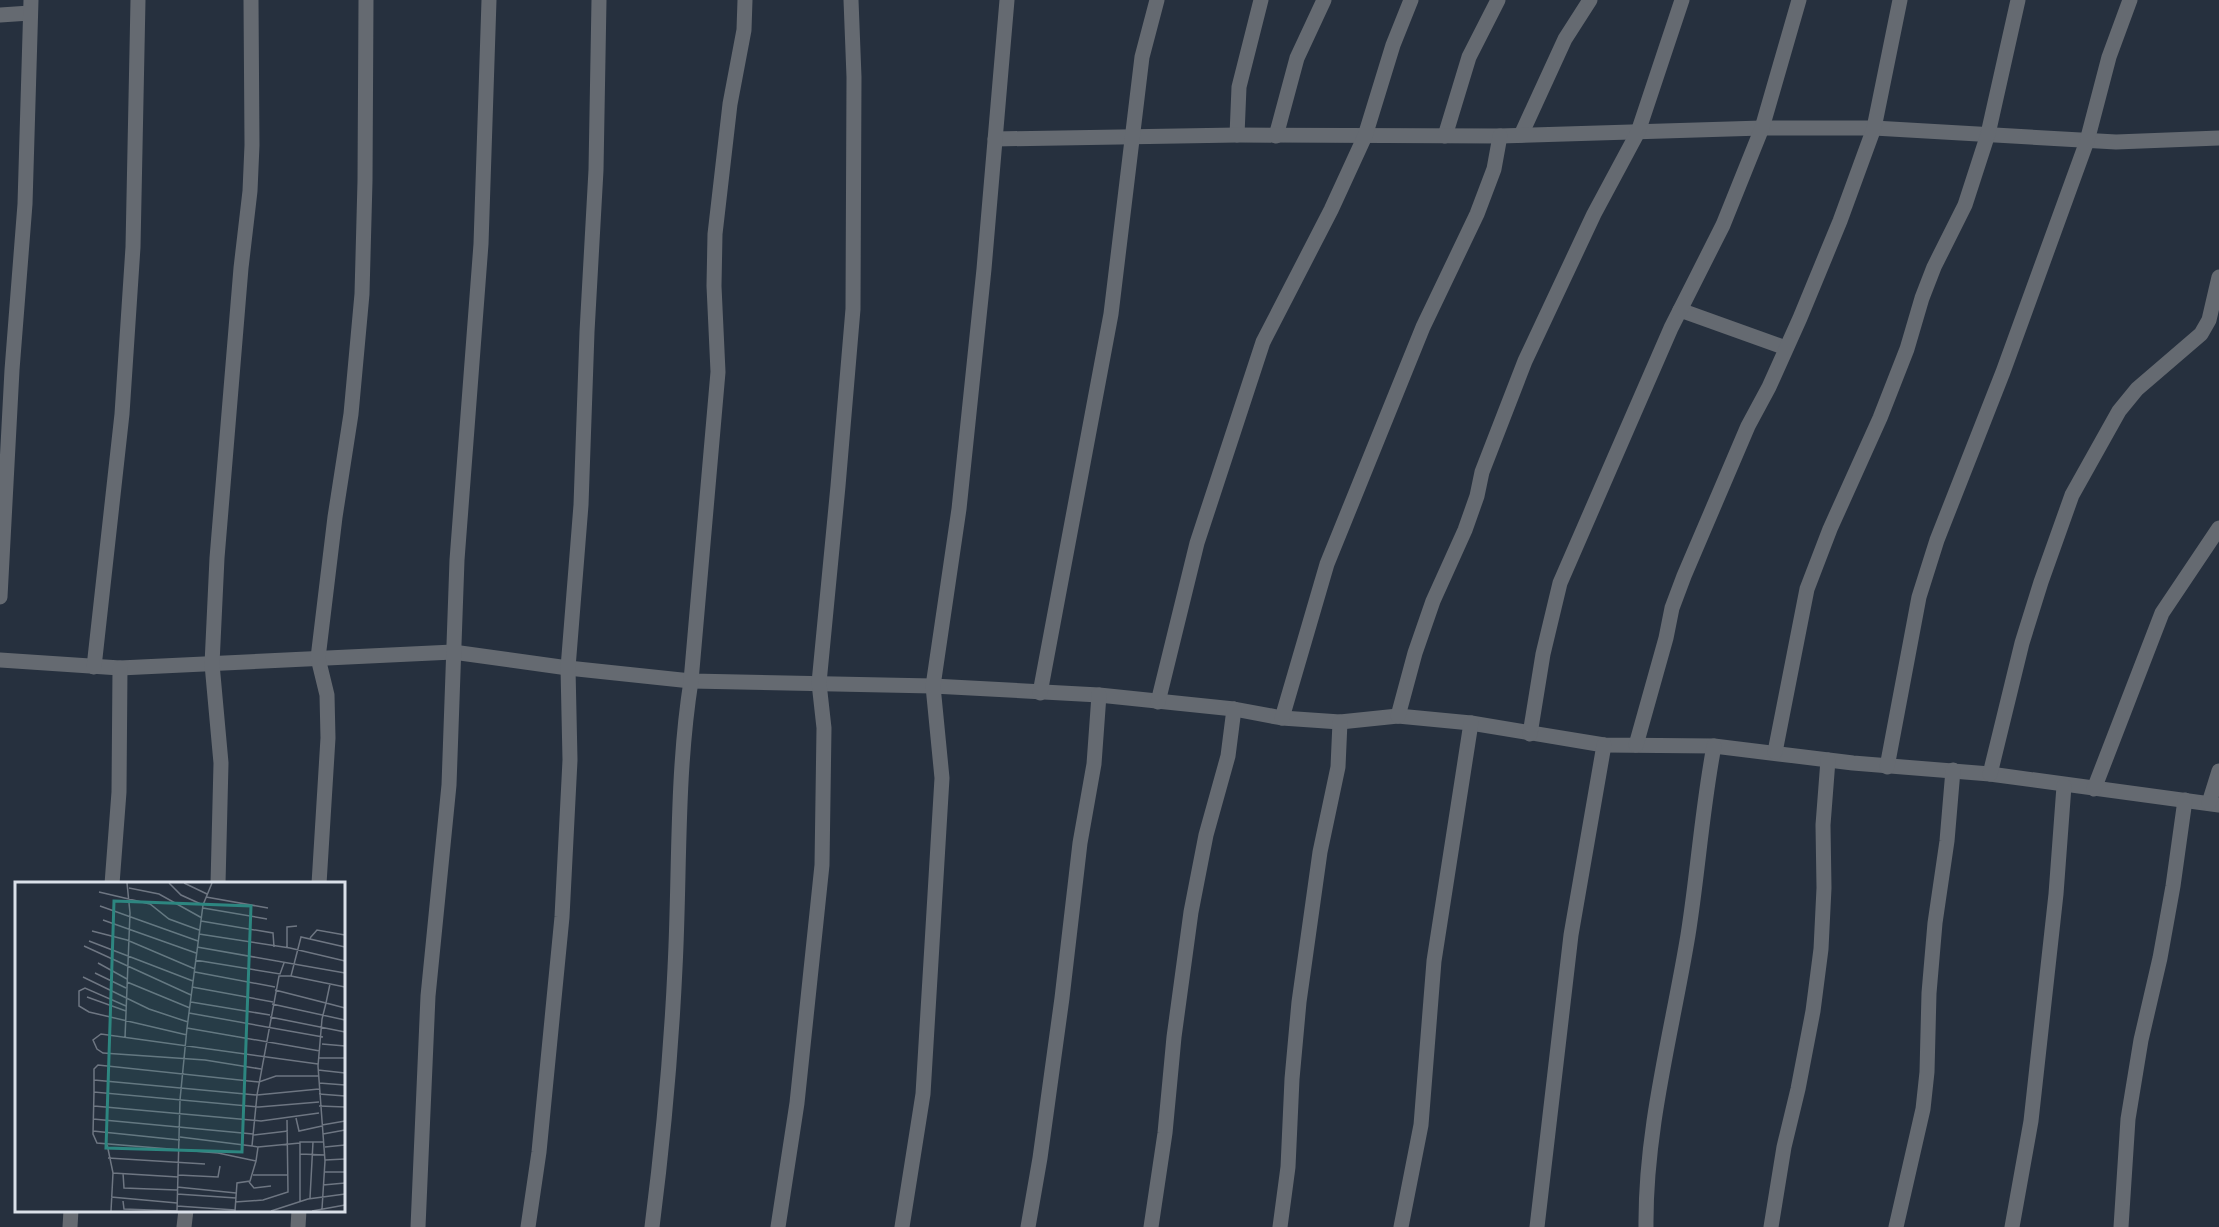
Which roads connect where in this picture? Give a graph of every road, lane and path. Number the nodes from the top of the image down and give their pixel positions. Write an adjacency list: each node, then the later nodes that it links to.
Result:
1 (138, 0): 45 (street)
2 (251, 0): 44 (street)
3 (366, 0): 42 (street)
4 (489, 0): 41 (street)
5 (600, 0): 47 (street)
6 (745, 0): 48 (street)
7 (851, 0): 49 (street)
8 (1007, 0): 33 (street)
9 (1157, 0): 32 (street)
10 (1261, 0): 26 (street)
11 (1324, 0): 28 (street)
12 (1411, 0): 29 (street)
13 (1498, 0): 30 (street)
14 (1590, 0): 27 (street)
15 (1682, 0): 24 (street)
16 (1799, 0): 22 (street)
17 (1900, 0): 23 (street)
18 (2018, 0): 25 (street)
19 (2130, 0): 35 (street)
20 (31, 7): 21 (street); 40 (street)
21 (0, 15)
22 (1762, 128): 23 (street); 24 (street); 37 (street)
23 (1874, 128): 25 (street); 38 (street)
24 (1638, 132): 27 (street); 55 (street)
25 (1988, 134): 35 (street); 63 (street)
26 (1237, 135): 28 (street); 32 (street)
27 (1521, 135): 31 (street)
28 (1276, 136): 29 (street)
29 (1365, 136): 30 (street); 53 (street)
30 (1444, 136): 31 (street)
31 (1500, 136): 56 (street)
32 (1132, 137): 33 (street); 51 (street)
33 (995, 138): 50 (street)
34 (2219, 138): 35 (street)
35 (2087, 141): 65 (street)
36 (2219, 277): 68 (street)
37 (1680, 310): 38 (street); 59 (street)
38 (1786, 348): 61 (street)
39 (2219, 528): 70 (street)
40 (0, 597)
41 (453, 652): 42 (street); 47 (street); 82 (street)
42 (318, 658): 44 (street); 75 (street)
43 (0, 660): 45 (street)
44 (212, 664): 46 (street); 74 (street)
45 (94, 667): 46 (street)
46 (120, 668): 73 (street)
47 (568, 668): 48 (street); 83 (street)
48 (690, 681): 49 (street); 84 (street)
49 (819, 683): 50 (street); 85 (street)
50 (933, 686): 51 (street); 86 (street)
51 (1040, 693): 52 (street)
52 (1099, 695): 53 (street); 87 (street)
53 (1158, 702): 54 (street)
54 (1234, 709): 56 (street); 88 (street)
55 (1398, 717): 57 (street); 58 (street)
56 (1282, 718): 57 (street)
57 (1340, 722): 89 (street)
58 (1471, 723): 59 (street); 90 (street)
59 (1530, 734): 60 (street)
60 (1604, 745): 61 (street); 91 (street)
61 (1636, 745): 62 (street)
62 (1714, 746): 63 (street); 92 (street)
63 (1775, 753): 64 (street)
64 (1828, 760): 65 (street); 93 (street)
65 (1887, 767): 66 (street)
66 (1953, 770): 68 (street); 94 (street)
67 (2219, 771): 72 (street)
68 (1990, 774): 69 (street)
69 (2064, 786): 70 (street); 95 (street)
70 (2094, 789): 71 (street)
71 (2185, 800): 72 (street); 96 (street)
72 (2214, 804)
73 (111, 882)
74 (218, 882)
75 (319, 882)
76 (71, 1212): 79 (street)
77 (186, 1212): 80 (street)
78 (299, 1212): 81 (street)
79 (70, 1227)
80 (184, 1227)
81 (298, 1227)
82 (418, 1227)
83 (528, 1227)
84 (652, 1227)
85 (778, 1227)
86 (902, 1227)
87 (1028, 1227)
88 (1151, 1227)
89 (1280, 1227)
90 (1401, 1227)
91 (1537, 1227)
92 (1646, 1227)
93 (1771, 1227)
94 (1896, 1227)
95 (2012, 1227)
96 (2121, 1227)

